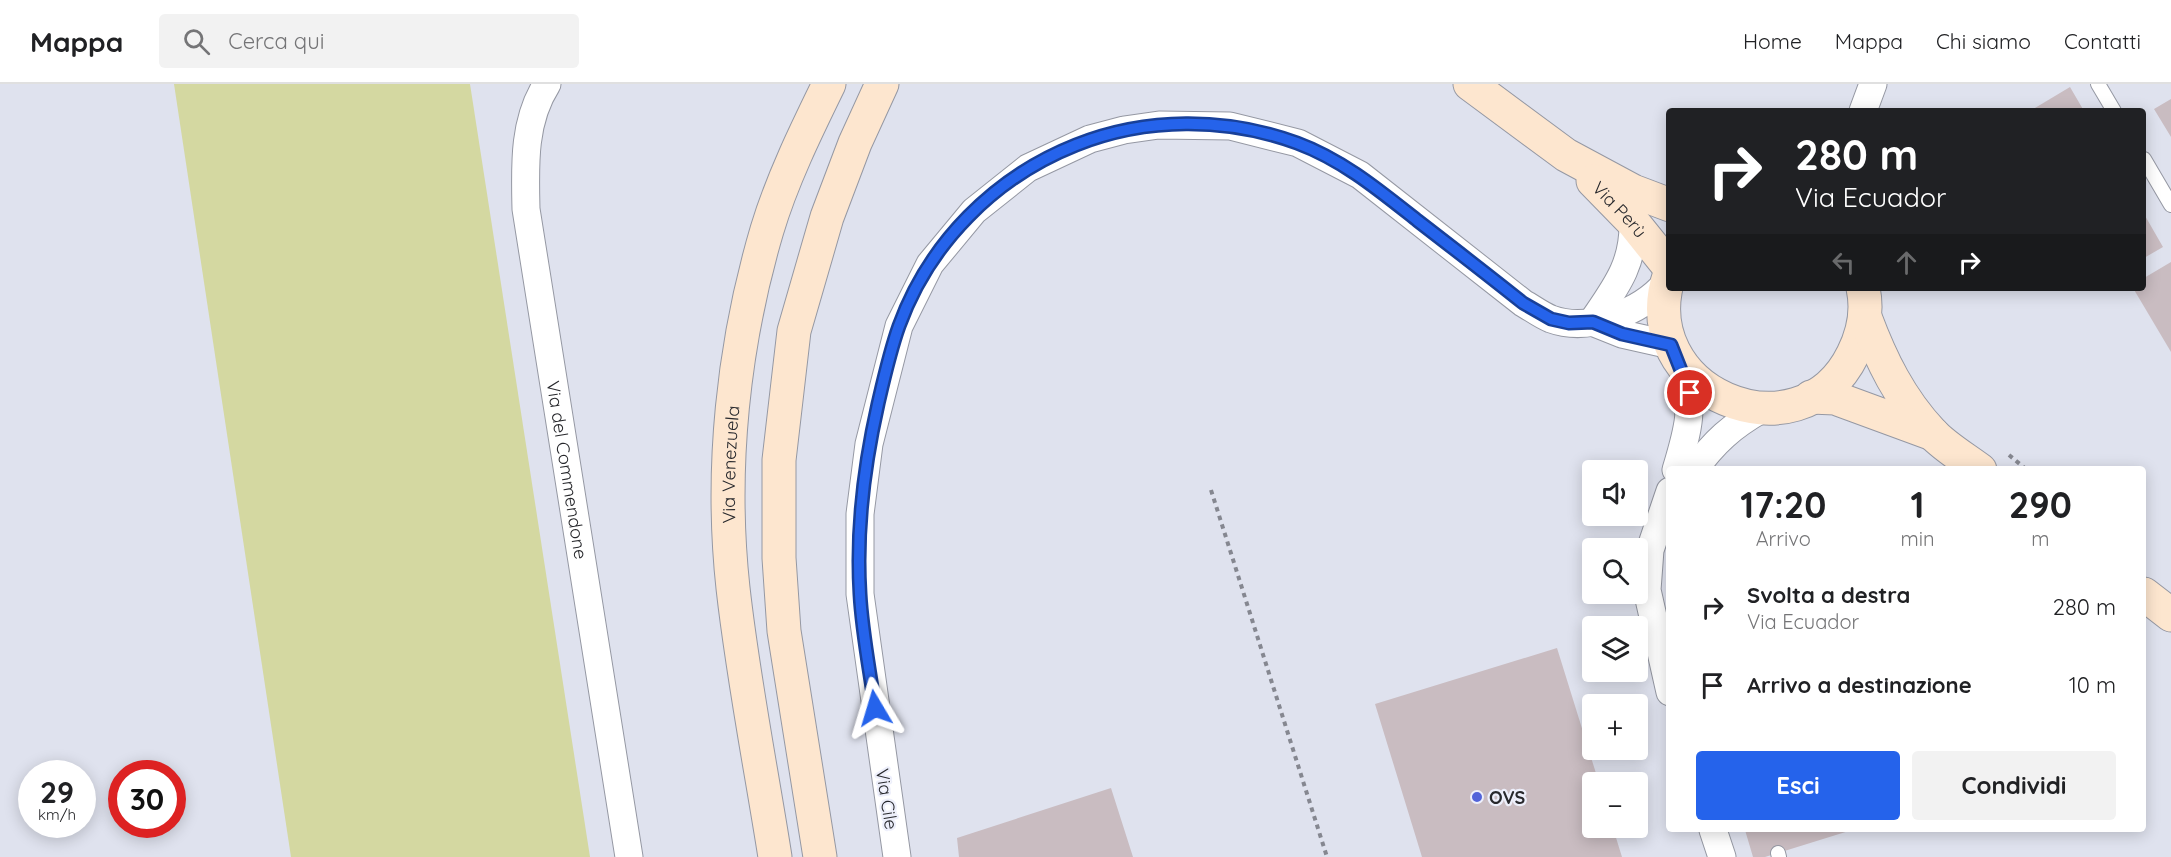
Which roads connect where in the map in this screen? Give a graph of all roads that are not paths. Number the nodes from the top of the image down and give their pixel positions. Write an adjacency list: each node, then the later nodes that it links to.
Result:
1 (547, 84): 31 (street, Via del Commendone)
2 (829, 84): 32 (main road, Via Venezuela)
3 (882, 84): 33 (main road)
4 (1470, 84): 9 (main road, Via Perù)
5 (1873, 84): 7 (street)
6 (2098, 84): 8 (lane)
7 (1864, 108)
8 (2112, 108)
9 (1566, 155): 11 (main road, Via Perù); 13 (main road, Via Perù)
10 (2146, 162): 12 (lane)
11 (1666, 203)
12 (2171, 205)
13 (1633, 222): 14 (main road, Via Perù); 18 (street)
14 (1666, 272)
15 (1666, 278): 18 (street, Via Cile)
16 (1667, 291): 19 (main road)
17 (1864, 303): 20 (main road); 22 (main road)
18 (1593, 322): 19 (street, Via Cile); 34 (street, Via Cile)
19 (1676, 355): 21 (main road); 23 (street)
20 (1811, 397): 21 (main road); 22 (main road)
21 (1762, 409): 24 (street)
22 (1933, 434): 25 (main road)
23 (1677, 466)
24 (1697, 466)
25 (1975, 466)
26 (1666, 506): 29 (street)
27 (2146, 596): 28 (main road)
28 (2171, 615)
29 (1666, 674)
30 (1714, 832): 35 (street)
31 (629, 857)
32 (775, 857)
33 (820, 857)
34 (897, 857)
35 (1722, 857)

